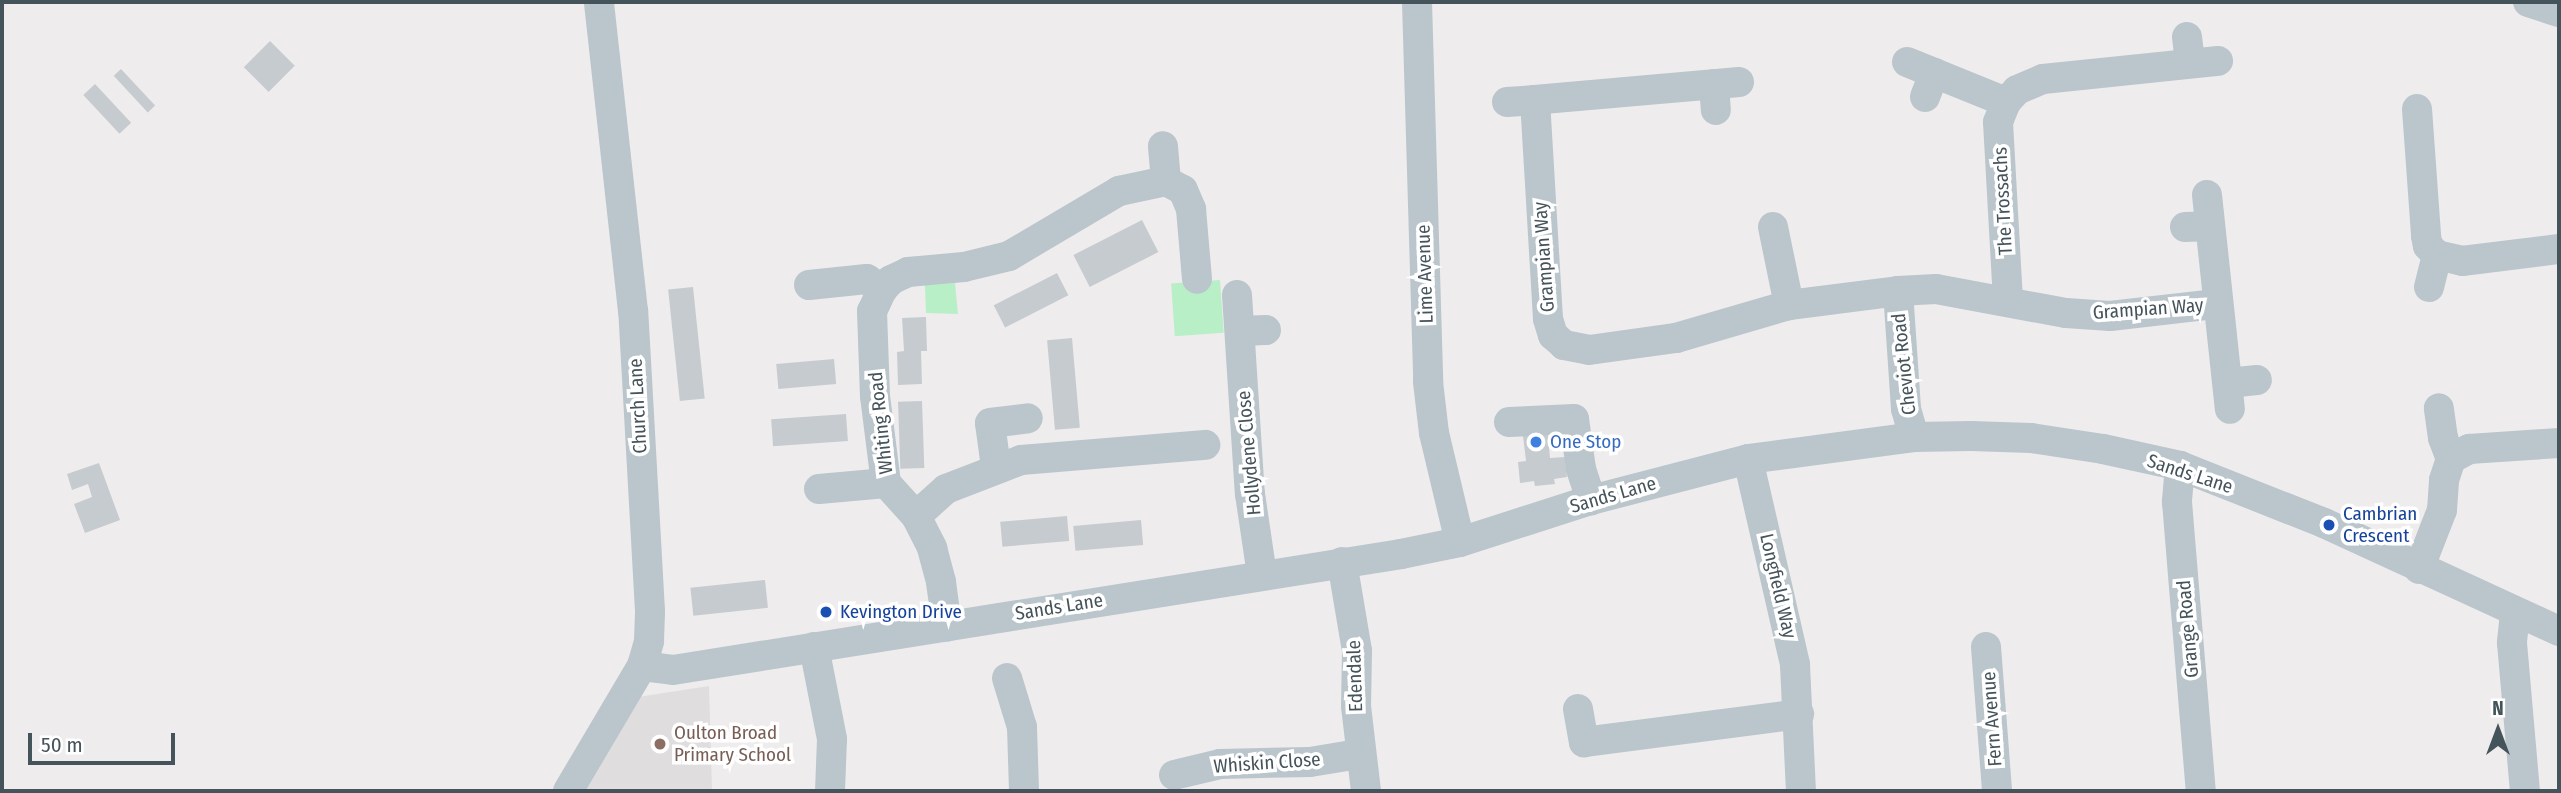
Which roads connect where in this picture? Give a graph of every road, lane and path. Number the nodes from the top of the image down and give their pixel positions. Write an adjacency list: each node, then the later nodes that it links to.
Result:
1 (599, 2): 49 (street, Church Lane)
2 (1417, 2): 40 (street, Lime Avenue)
3 (2528, 2): 4 (street)
4 (2559, 12)
5 (2198, 54): 8 (street)
6 (1907, 62): 8 (street)
7 (1723, 92): 24 (street, Grampian Way)
8 (2006, 102): 22 (street, The Trossachs)
9 (2426, 121): 15 (street)
10 (1163, 146): 11 (street)
11 (1166, 181): 16 (street); 19 (street)
12 (2207, 195): 23 (street, Grampian Way)
13 (1773, 227): 24 (street)
14 (2559, 249): 15 (street)
15 (2438, 255): 18 (street)
16 (1196, 279)
17 (810, 285): 19 (street)
18 (2429, 287)
19 (883, 290): 36 (street, Whiting Road)
20 (1898, 291): 22 (street, Grampian Way); 24 (street, Grampian Way); 29 (street, Cheviot Road)
21 (1237, 295): 43 (street, Hollydene Close)
22 (2008, 301): 23 (street, Grampian Way)
23 (2216, 304): 25 (street, Grampian Way)
24 (1789, 305)
25 (2238, 391)
26 (2439, 408): 33 (street)
27 (1028, 418): 35 (street)
28 (1509, 422): 38 (street)
29 (1914, 437): 32 (street, Sands Lane); 34 (street, Sands Lane)
30 (2559, 443): 33 (street)
31 (1205, 445): 35 (street)
32 (1748, 459): 38 (street, Sands Lane); 52 (street, Longfield Way)
33 (2451, 459): 42 (street)
34 (2180, 466): 42 (street, Sands Lane); 61 (street, Grange Road)
35 (996, 467): 39 (street)
36 (886, 483): 37 (street); 39 (street, Whiting Road)
37 (820, 489)
38 (1591, 500): 40 (street, Sands Lane)
39 (916, 516): 45 (street, Whiting Road)
40 (1460, 542): 41 (street, Sands Lane)
41 (1342, 562): 43 (street, Sands Lane); 53 (street, Edendale)
42 (2419, 569): 44 (street, Sands Lane)
43 (1262, 575): 45 (street, Sands Lane)
44 (2515, 613): 46 (street, Sands Lane); 62 (street)
45 (947, 626): 47 (street, Sands Lane)
46 (2559, 631)
47 (814, 647): 49 (street, Sands Lane); 56 (street)
48 (1986, 647): 60 (street, Fern Avenue)
49 (642, 666): 55 (street, Church Lane)
50 (1007, 678): 57 (street)
51 (1578, 709): 52 (street)
52 (1799, 714): 59 (street, Longfield Way)
53 (1359, 754): 54 (street, Whiskin Close); 58 (street, Edendale)
54 (1174, 775)
55 (568, 791)
56 (831, 791)
57 (1024, 791)
58 (1366, 791)
59 (1801, 791)
60 (1997, 791)
61 (2201, 791)
62 (2525, 791)

